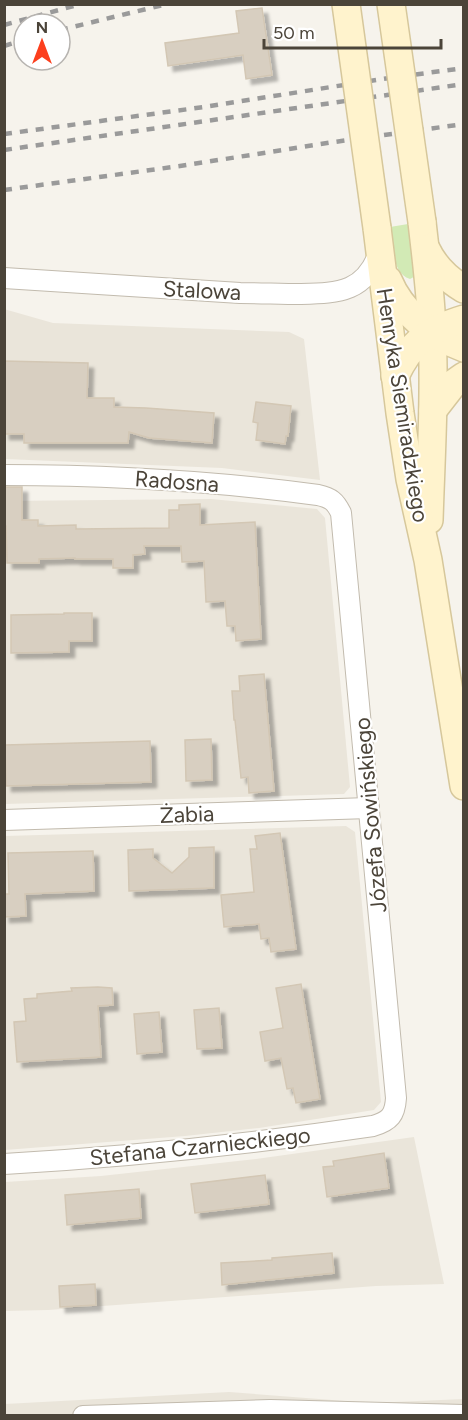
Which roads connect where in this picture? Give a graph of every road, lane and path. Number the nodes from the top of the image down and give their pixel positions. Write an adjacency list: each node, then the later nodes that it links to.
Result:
1 (346, 4): 4 (main road, bridge)
2 (391, 4): 3 (main road, Henryka Siemiradzkiego, bridge)
3 (423, 234): 6 (main road); 8 (main road, Henryka Siemiradzkiego)
4 (378, 239): 5 (street, Stalowa); 8 (main road); 10 (main road, Henryka Siemiradzkiego)
5 (4, 278)
6 (464, 289)
7 (464, 319): 8 (main road)
8 (432, 332): 9 (main road); 10 (main road); 12 (main road, Henryka Siemiradzkiego)
9 (464, 348)
10 (395, 376): 15 (main road, Henryka Siemiradzkiego)
11 (464, 376): 12 (main road, Henryka Siemiradzkiego)
12 (433, 410): 15 (main road, Henryka Siemiradzkiego)
13 (4, 475): 14 (street, Radosna)
14 (341, 513): 17 (street, Józefa Sowińskiego)
15 (428, 560): 16 (main road, Henryka Siemiradzkiego)
16 (464, 786)
17 (369, 808): 18 (street, Żabia); 19 (street, Józefa Sowińskiego)
18 (4, 820)
19 (391, 1117): 20 (street, Stefana Czarnieckiego)
20 (4, 1164)
21 (464, 1415): 22 (street)
22 (83, 1416)

